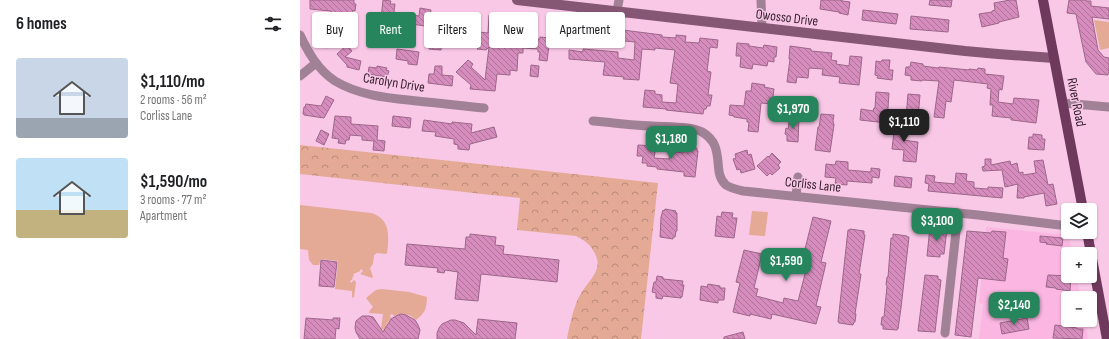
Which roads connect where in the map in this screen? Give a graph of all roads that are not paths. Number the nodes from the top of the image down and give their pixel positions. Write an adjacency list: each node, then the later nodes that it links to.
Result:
1 (517, 0): 5 (street, Owosso Drive)
2 (619, 0): 5 (street)
3 (761, 0): 6 (street)
4 (1043, 0): 8 (main road, River Road)
5 (618, 11): 6 (street, Owosso Drive)
6 (762, 28): 8 (street, Owosso Drive)
7 (300, 35): 9 (street, Carolyn Drive)
8 (1054, 58): 11 (main road, River Road)
9 (316, 63): 10 (street); 13 (street, Carolyn Drive)
10 (300, 76)
11 (1063, 103): 12 (street); 17 (main road, River Road)
12 (1109, 107)
13 (484, 108)
14 (593, 121): 16 (street, Corliss Lane)
15 (798, 177): 16 (street)
16 (796, 196): 18 (street, Corliss Lane)
17 (1082, 203)
18 (958, 213): 19 (street, Corliss Lane); 21 (street)
19 (1061, 225)
20 (1088, 239): 22 (main road)
21 (945, 333)
22 (1107, 339)

